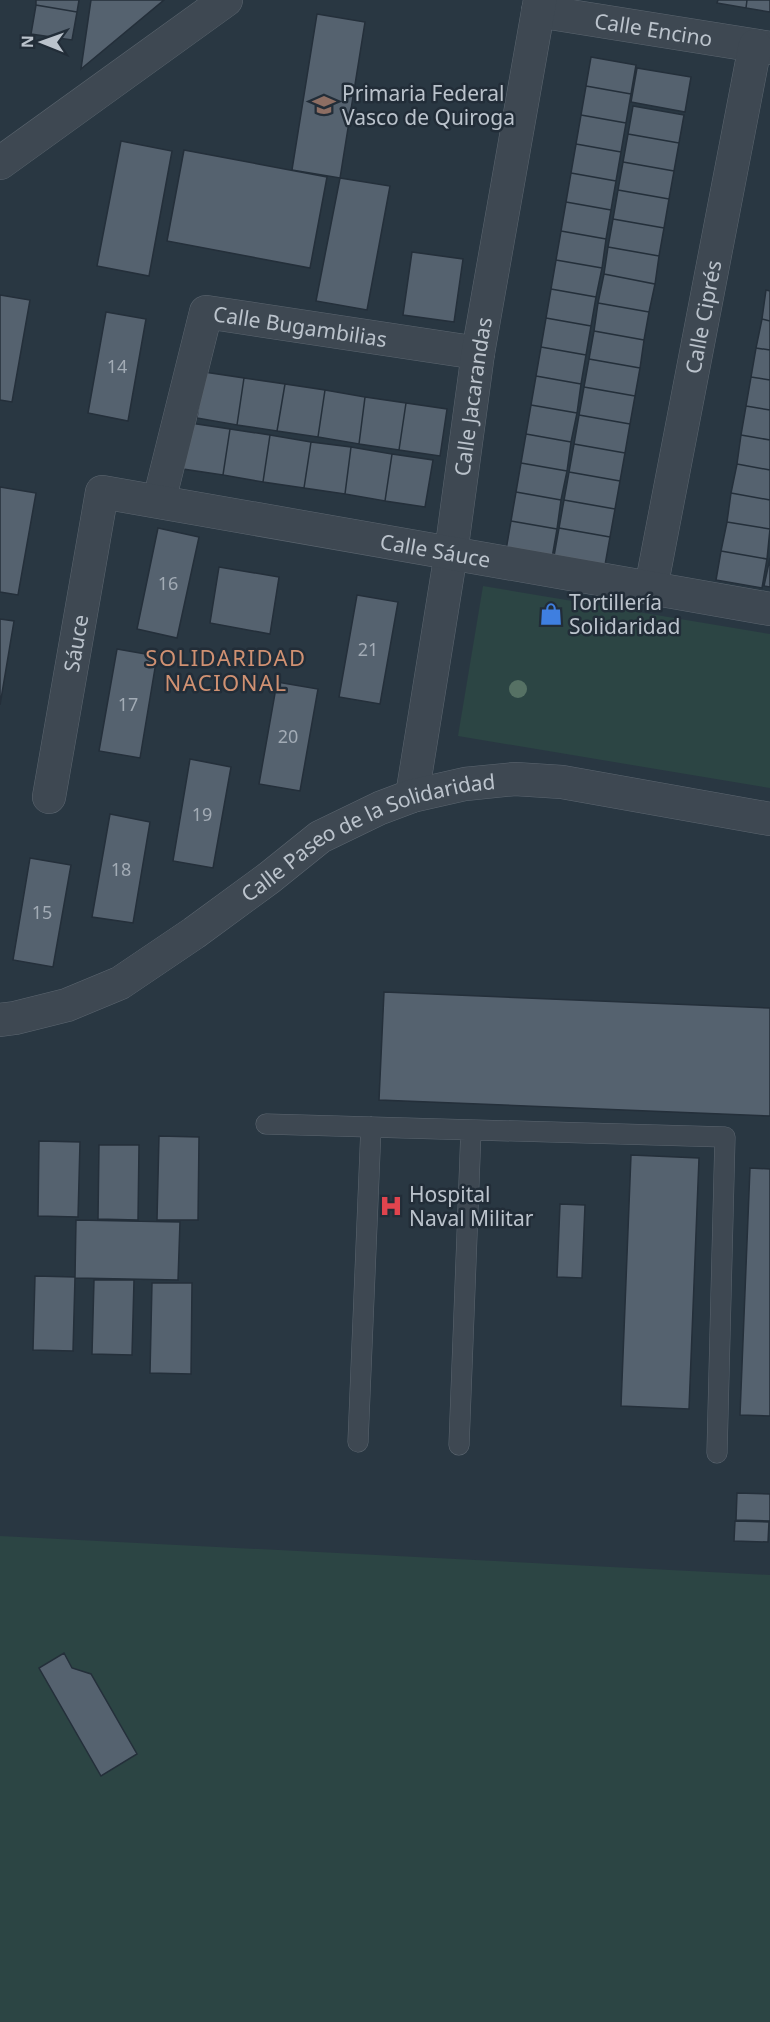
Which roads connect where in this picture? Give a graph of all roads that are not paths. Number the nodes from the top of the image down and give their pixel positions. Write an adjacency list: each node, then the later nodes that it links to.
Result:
1 (214, 5): 4 (street)
2 (539, 6): 3 (street, Calle Encino); 5 (street, Calle Jacarandas)
3 (763, 47): 9 (street, Calle Ciprés)
4 (0, 163)
5 (478, 353): 7 (street, Calle Bugambilias); 8 (street, Calle Jacarandas)
6 (102, 492): 7 (street, Calle Sáuce); 11 (street, Sáuce)
7 (159, 501): 8 (street, Calle Sáuce)
8 (451, 553): 9 (street, Calle Sáuce); 12 (street, Calle Jacarandas)
9 (651, 588): 10 (street, Calle Sáuce)
10 (770, 609)
11 (50, 796)
12 (412, 796): 13 (street, Calle Paseo de la Solidaridad); 14 (street, Calle Paseo de la Solidaridad)
13 (770, 819)
14 (0, 1020)
15 (266, 1124): 16 (lane)
16 (371, 1127): 17 (lane); 18 (lane)
17 (471, 1130): 19 (lane); 20 (lane)
18 (358, 1442)
19 (459, 1445)
20 (717, 1453)

